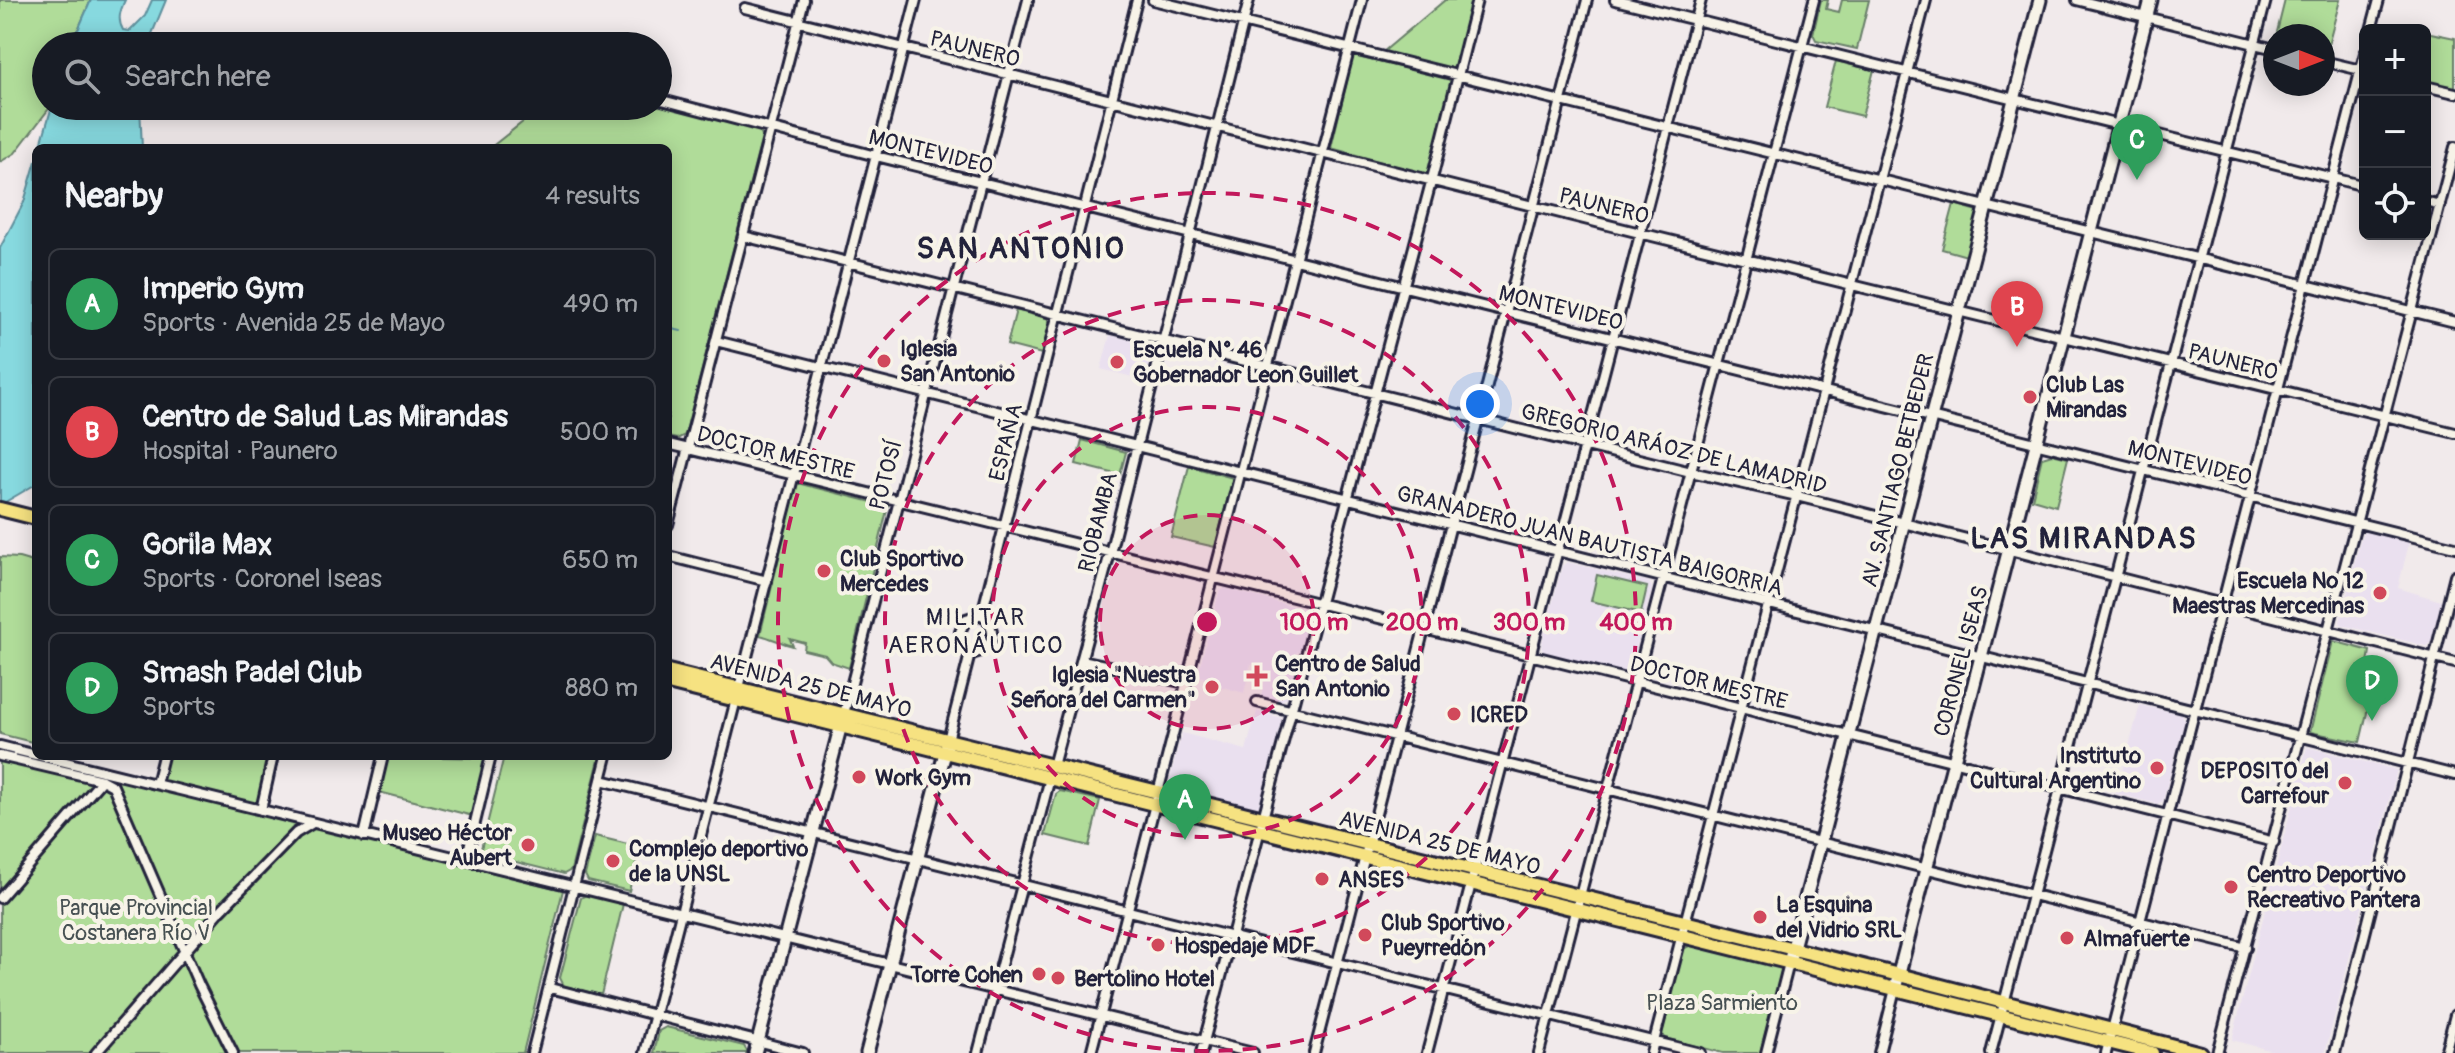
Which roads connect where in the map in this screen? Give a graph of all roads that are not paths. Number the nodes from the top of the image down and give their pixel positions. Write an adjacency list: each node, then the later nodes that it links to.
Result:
1 (804, 0): 21 (street)
2 (916, 0): 28 (street)
3 (1028, 0): 33 (street, POTOSÍ)
4 (1137, 0): 40 (street, ESPAÑA)
5 (1153, 0): 23 (street)
6 (1249, 0): 23 (street, RIOBAMBA)
7 (1362, 0): 29 (street)
8 (1477, 0): 34 (street)
9 (1587, 0): 39 (street)
10 (1615, 0): 22 (street)
11 (1701, 0): 22 (street)
12 (1814, 0): 26 (street)
13 (1926, 0): 32 (street)
14 (2040, 0): 38 (street, AV. SANTIAGO BETBEDER)
15 (2077, 0): 20 (street)
16 (2151, 0): 20 (street, CORONEL ISEAS)
17 (2266, 0): 25 (street)
18 (2379, 0): 24 (street)
19 (745, 8): 21 (street, PAUNERO)
20 (2147, 17): 25 (street); 44 (street, CORONEL ISEAS)
21 (798, 21): 28 (street, PAUNERO); 45 (street)
22 (1695, 21): 26 (street); 43 (street)
23 (1244, 22): 29 (street); 42 (street, RIOBAMBA)
24 (2373, 24)
25 (2254, 44): 27 (street); 48 (street)
26 (1802, 45): 32 (street); 47 (street)
27 (2263, 46)
28 (903, 48): 33 (street, PAUNERO); 50 (street)
29 (1350, 48): 34 (street); 49 (street)
30 (2335, 64): 31 (street)
31 (2359, 70)
32 (1907, 71): 38 (street); 52 (street)
33 (1010, 75): 40 (street, PAUNERO); 54 (street, POTOSÍ)
34 (1459, 76): 39 (street); 53 (street)
35 (2359, 85): 51 (street)
36 (2431, 87): 37 (street)
37 (2455, 93)
38 (2014, 98): 44 (street); 57 (street, AV. SANTIAGO BETBEDER)
39 (1562, 99): 43 (street); 59 (street)
40 (1111, 100): 42 (street, PAUNERO); 60 (street, ESPAÑA)
41 (672, 103): 45 (street, MONTEVIDEO)
42 (1217, 126): 49 (street, PAUNERO); 63 (street, RIOBAMBA)
43 (1668, 126): 47 (street); 62 (street)
44 (2119, 126): 48 (street); 61 (street, CORONEL ISEAS)
45 (771, 130): 50 (street, MONTEVIDEO); 64 (street)
46 (2455, 147): 58 (street)
47 (1774, 152): 52 (street); 66 (street)
48 (2226, 152): 51 (street); 65 (street)
49 (1322, 153): 53 (street, PAUNERO); 67 (street)
50 (876, 156): 54 (street, MONTEVIDEO); 68 (street)
51 (2333, 178): 55 (street); 70 (street)
52 (1880, 179): 57 (street); 69 (street)
53 (1432, 181): 59 (street, PAUNERO); 71 (street)
54 (981, 182): 60 (street, MONTEVIDEO); 72 (street, POTOSÍ)
55 (2359, 184)
56 (2431, 203): 58 (street)
57 (1986, 205): 61 (street); 73 (street, AV. SANTIAGO BETBEDER)
58 (2440, 205): 74 (street)
59 (1534, 206): 62 (street, PAUNERO); 75 (street)
60 (1085, 207): 63 (street, MONTEVIDEO); 76 (street, ESPAÑA)
61 (2092, 230): 65 (street); 78 (street, CORONEL ISEAS)
62 (1640, 233): 66 (street, PAUNERO); 79 (street)
63 (1190, 234): 67 (street, MONTEVIDEO); 80 (street, RIOBAMBA)
64 (743, 236): 68 (street, GREGORIO ARÁOZ DE LAMADRID); 81 (street)
65 (2199, 257): 70 (street); 82 (street)
66 (1746, 259): 69 (street, PAUNERO); 84 (street)
67 (1295, 260): 71 (street, MONTEVIDEO); 83 (street)
68 (849, 261): 72 (street, GREGORIO ARÁOZ DE LAMADRID); 85 (street)
69 (1852, 284): 73 (street, PAUNERO); 87 (street)
70 (2305, 284): 74 (street); 86 (street)
71 (1404, 287): 75 (street, MONTEVIDEO); 89 (street)
72 (954, 288): 76 (street, GREGORIO ARÁOZ DE LAMADRID); 88 (street, POTOSÍ)
73 (1958, 311): 78 (street, PAUNERO); 91 (street, AV. SANTIAGO BETBEDER)
74 (2412, 311): 77 (street); 90 (street)
75 (1507, 312): 79 (street, MONTEVIDEO); 93 (street)
76 (1058, 314): 80 (street, GREGORIO ARÁOZ DE LAMADRID); 92 (street, ESPAÑA)
77 (2455, 322)
78 (2064, 338): 82 (street, PAUNERO); 95 (street, CORONEL ISEAS)
79 (1612, 339): 84 (street, MONTEVIDEO); 98 (street)
80 (1163, 340): 83 (street, GREGORIO ARÁOZ DE LAMADRID); 97 (street, RIOBAMBA)
81 (716, 341): 85 (street, GRANADERO JUAN BAUTISTA BAIGORRIA); 99 (street)
82 (2171, 363): 86 (street, PAUNERO); 100 (street)
83 (1267, 366): 89 (street, GREGORIO ARÁOZ DE LAMADRID); 101 (street)
84 (1718, 366): 87 (street, MONTEVIDEO); 102 (street)
85 (821, 367): 88 (street, GRANADERO JUAN BAUTISTA BAIGORRIA); 103 (street)
86 (2278, 390): 90 (street, PAUNERO); 105 (street)
87 (1824, 391): 91 (street, MONTEVIDEO); 104 (street)
88 (927, 393): 92 (street, GRANADERO JUAN BAUTISTA BAIGORRIA); 107 (street, POTOSÍ)
89 (1376, 393): 93 (street, GREGORIO ARÁOZ DE LAMADRID); 106 (street)
90 (2384, 416): 94 (street, PAUNERO); 111 (street)
91 (1931, 417): 95 (street, MONTEVIDEO); 113 (street, AV. SANTIAGO BETBEDER)
92 (1031, 419): 97 (street, GRANADERO JUAN BAUTISTA BAIGORRIA); 114 (street, ESPAÑA)
93 (1479, 419): 98 (street, GREGORIO ARÁOZ DE LAMADRID); 112 (street)
94 (2455, 433)
95 (2037, 442): 100 (street, MONTEVIDEO); 117 (street, CORONEL ISEAS)
96 (672, 445): 99 (street, DOCTOR MESTRE)
97 (1137, 445): 101 (street, GRANADERO JUAN BAUTISTA BAIGORRIA); 118 (street, RIOBAMBA)
98 (1585, 445): 102 (street, GREGORIO ARÁOZ DE LAMADRID); 116 (street)
99 (688, 449): 103 (street, DOCTOR MESTRE); 109 (street)
100 (2143, 470): 105 (street, MONTEVIDEO); 122 (street)
101 (1240, 471): 106 (street, GRANADERO JUAN BAUTISTA BAIGORRIA); 123 (street)
102 (1691, 472): 104 (street, GREGORIO ARÁOZ DE LAMADRID); 121 (street)
103 (794, 475): 107 (street, DOCTOR MESTRE); 124 (street)
104 (1797, 496): 113 (street, GREGORIO ARÁOZ DE LAMADRID); 125 (street)
105 (2251, 496): 111 (street, MONTEVIDEO); 127 (street)
106 (1348, 498): 112 (street, GRANADERO JUAN BAUTISTA BAIGORRIA); 126 (street)
107 (899, 501): 114 (street, DOCTOR MESTRE); 148 (street, POTOSÍ)
108 (0, 509): 110 (main road)
109 (672, 510)
110 (30, 516)
111 (2357, 522): 115 (street, MONTEVIDEO); 131 (street)
112 (1451, 524): 116 (street, GRANADERO JUAN BAUTISTA BAIGORRIA); 129 (street)
113 (1904, 524): 117 (street, GREGORIO ARÁOZ DE LAMADRID); 130 (street, AV. SANTIAGO BETBEDER)
114 (1004, 527): 118 (street, DOCTOR MESTRE); 128 (street, ESPAÑA)
115 (2455, 547)
116 (1557, 551): 121 (street, GRANADERO JUAN BAUTISTA BAIGORRIA); 133 (street)
117 (2009, 551): 122 (street, GREGORIO ARÁOZ DE LAMADRID); 134 (street, CORONEL ISEAS)
118 (1110, 553): 123 (street, DOCTOR MESTRE); 136 (street, RIOBAMBA)
119 (672, 557): 124 (street)
120 (2455, 575): 135 (street)
121 (1664, 577): 125 (street, GRANADERO JUAN BAUTISTA BAIGORRIA); 139 (street)
122 (2115, 577): 127 (street, GREGORIO ARÁOZ DE LAMADRID); 141 (street)
123 (1212, 578): 126 (street, DOCTOR MESTRE); 140 (street)
124 (767, 581): 143 (street)
125 (1768, 603): 130 (street, GRANADERO JUAN BAUTISTA BAIGORRIA); 145 (street)
126 (1319, 604): 129 (street, DOCTOR MESTRE); 147 (street)
127 (2222, 605): 131 (street, GREGORIO ARÁOZ DE LAMADRID); 146 (street)
128 (982, 614): 132 (street, ESPAÑA); 132 (street, ESPAÑA)
129 (1423, 629): 133 (street, DOCTOR MESTRE); 151 (street)
130 (1876, 630): 134 (street, GRANADERO JUAN BAUTISTA BAIGORRIA); 149 (street, AV. SANTIAGO BETBEDER)
131 (2329, 632): 135 (street, GREGORIO ARÁOZ DE LAMADRID); 150 (street)
132 (970, 654): 153 (street, ESPAÑA)
133 (1530, 655): 139 (street, DOCTOR MESTRE); 165 (street)
134 (1982, 656): 141 (street, GRANADERO JUAN BAUTISTA BAIGORRIA); 163 (street, CORONEL ISEAS)
135 (2434, 657): 137 (street, GREGORIO ARÁOZ DE LAMADRID); 164 (street)
136 (1082, 660): 140 (street); 167 (street, RIOBAMBA)
137 (2455, 663)
138 (672, 672): 143 (main road, AVENIDA 25 DE MAYO)
139 (1636, 682): 145 (street, DOCTOR MESTRE); 173 (street)
140 (1185, 683): 174 (street)
141 (2087, 683): 146 (street, GRANADERO JUAN BAUTISTA BAIGORRIA); 172 (street)
142 (672, 684): 143 (main road, AVENIDA 25 DE MAYO)
143 (738, 694): 148 (main road, AVENIDA 25 DE MAYO); 175 (street)
144 (1257, 702): 147 (street)
145 (1741, 709): 149 (street, DOCTOR MESTRE); 177 (street)
146 (2195, 710): 150 (street, GRANADERO JUAN BAUTISTA BAIGORRIA); 178 (street)
147 (1291, 711): 151 (street); 180 (street)
148 (842, 720): 153 (main road, AVENIDA 25 DE MAYO); 181 (street, POTOSÍ)
149 (1849, 736): 163 (street, DOCTOR MESTRE); 183 (street, AV. SANTIAGO BETBEDER)
150 (2302, 737): 164 (street, GRANADERO JUAN BAUTISTA BAIGORRIA); 184 (street)
151 (1396, 738): 165 (street); 185 (street)
152 (0, 746): 154 (street)
153 (947, 746): 167 (main road, AVENIDA 25 DE MAYO); 186 (street, ESPAÑA)
154 (32, 753)
155 (0, 756): 169 (street)
156 (59, 760): 166 (street)
157 (92, 760): 166 (street)
158 (162, 760): 171 (street)
159 (272, 760): 176 (street)
160 (382, 760): 182 (street)
161 (490, 760): 187 (street)
162 (606, 760): 170 (street)
163 (1954, 762): 172 (street, DOCTOR MESTRE); 188 (street, CORONEL ISEAS)
164 (2407, 763): 168 (street, GRANADERO JUAN BAUTISTA BAIGORRIA); 242 (street)
165 (1501, 765): 173 (street); 189 (street)
166 (91, 768): 171 (street)
167 (1052, 772): 174 (main road, AVENIDA 25 DE MAYO); 190 (street, RIOBAMBA)
168 (2455, 775)
169 (102, 780): 193 (street); 203 (street)
170 (601, 780): 175 (street); 191 (street)
171 (156, 784): 176 (street)
172 (2061, 789): 178 (street, DOCTOR MESTRE); 192 (street)
173 (1608, 791): 177 (street); 194 (street)
174 (1156, 798): 180 (main road, AVENIDA 25 DE MAYO); 195 (street)
175 (709, 807): 181 (street); 196 (street)
176 (261, 810): 179 (street)
177 (1713, 816): 183 (street); 198 (street)
178 (2168, 816): 184 (street, DOCTOR MESTRE); 197 (street)
179 (312, 823): 182 (street); 203 (street)
180 (1261, 824): 185 (main road, AVENIDA 25 DE MAYO); 199 (street)
181 (812, 833): 186 (street); 200 (street, POTOSÍ)
182 (364, 836): 187 (street)
183 (1820, 842): 188 (street); 202 (street, AV. SANTIAGO BETBEDER)
184 (2274, 842): 201 (street)
185 (1367, 850): 189 (main road, AVENIDA 25 DE MAYO); 204 (street)
186 (918, 859): 190 (street); 206 (street, ESPAÑA)
187 (466, 860): 191 (street)
188 (1927, 868): 192 (street); 207 (street, CORONEL ISEAS)
189 (1472, 876): 194 (main road, AVENIDA 25 DE MAYO); 209 (street)
190 (1022, 884): 195 (street); 211 (street, RIOBAMBA)
191 (576, 885): 196 (street); 208 (street)
192 (2033, 894): 197 (street); 212 (street)
193 (0, 898)
194 (1579, 903): 198 (main road, AVENIDA 25 DE MAYO); 214 (street)
195 (1128, 910): 199 (street); 216 (street)
196 (680, 912): 200 (street); 213 (street)
197 (2141, 920): 201 (street); 219 (street)
198 (1683, 929): 202 (main road, AVENIDA 25 DE MAYO); 205 (main road, AVENIDA 25 DE MAYO); 218 (street)
199 (1230, 935): 204 (street); 217 (street)
200 (785, 938): 206 (street); 220 (street, POTOSÍ)
201 (2246, 948): 241 (street)
202 (1793, 949): 205 (street, AV. SANTIAGO BETBEDER); 207 (main road, AVENIDA 25 DE MAYO)
203 (186, 952): 221 (street); 222 (street)
204 (1338, 962): 209 (street); 231 (street)
205 (1789, 963): 210 (main road, AVENIDA 25 DE MAYO); 236 (street)
206 (890, 964): 211 (street); 226 (street, ESPAÑA)
207 (1899, 975): 210 (street, CORONEL ISEAS); 212 (main road, AVENIDA 25 DE MAYO)
208 (550, 988): 213 (street); 223 (street)
209 (1444, 988): 214 (street); 232 (street)
210 (1895, 989): 212 (main road, AVENIDA 25 DE MAYO); 237 (street, CORONEL ISEAS)
211 (995, 991): 216 (street); 227 (street, RIOBAMBA)
212 (2002, 1009): 219 (main road, AVENIDA 25 DE MAYO); 238 (street)
213 (655, 1015): 220 (street); 224 (street)
214 (1549, 1015): 218 (street); 233 (street)
215 (2455, 1015): 243 (street)
216 (1101, 1017): 217 (street); 228 (street)
217 (1204, 1041): 229 (street); 230 (street)
218 (1654, 1041): 234 (street); 235 (street)
219 (2109, 1042): 239 (main road, AVENIDA 25 DE MAYO); 240 (main road, AVENIDA 25 DE MAYO)
220 (756, 1047): 225 (street)
221 (96, 1053)
222 (233, 1053)
223 (532, 1053)
224 (645, 1053)
225 (803, 1053)
226 (867, 1053)
227 (978, 1053)
228 (1091, 1053)
229 (1201, 1053)
230 (1253, 1053)
231 (1314, 1053)
232 (1427, 1053)
233 (1539, 1053)
234 (1651, 1053)
235 (1700, 1053)
236 (1766, 1053)
237 (1879, 1053)
238 (1991, 1053)
239 (2152, 1053)
240 (2201, 1053)
241 (2217, 1053)
242 (2335, 1053)
243 (2445, 1053)

